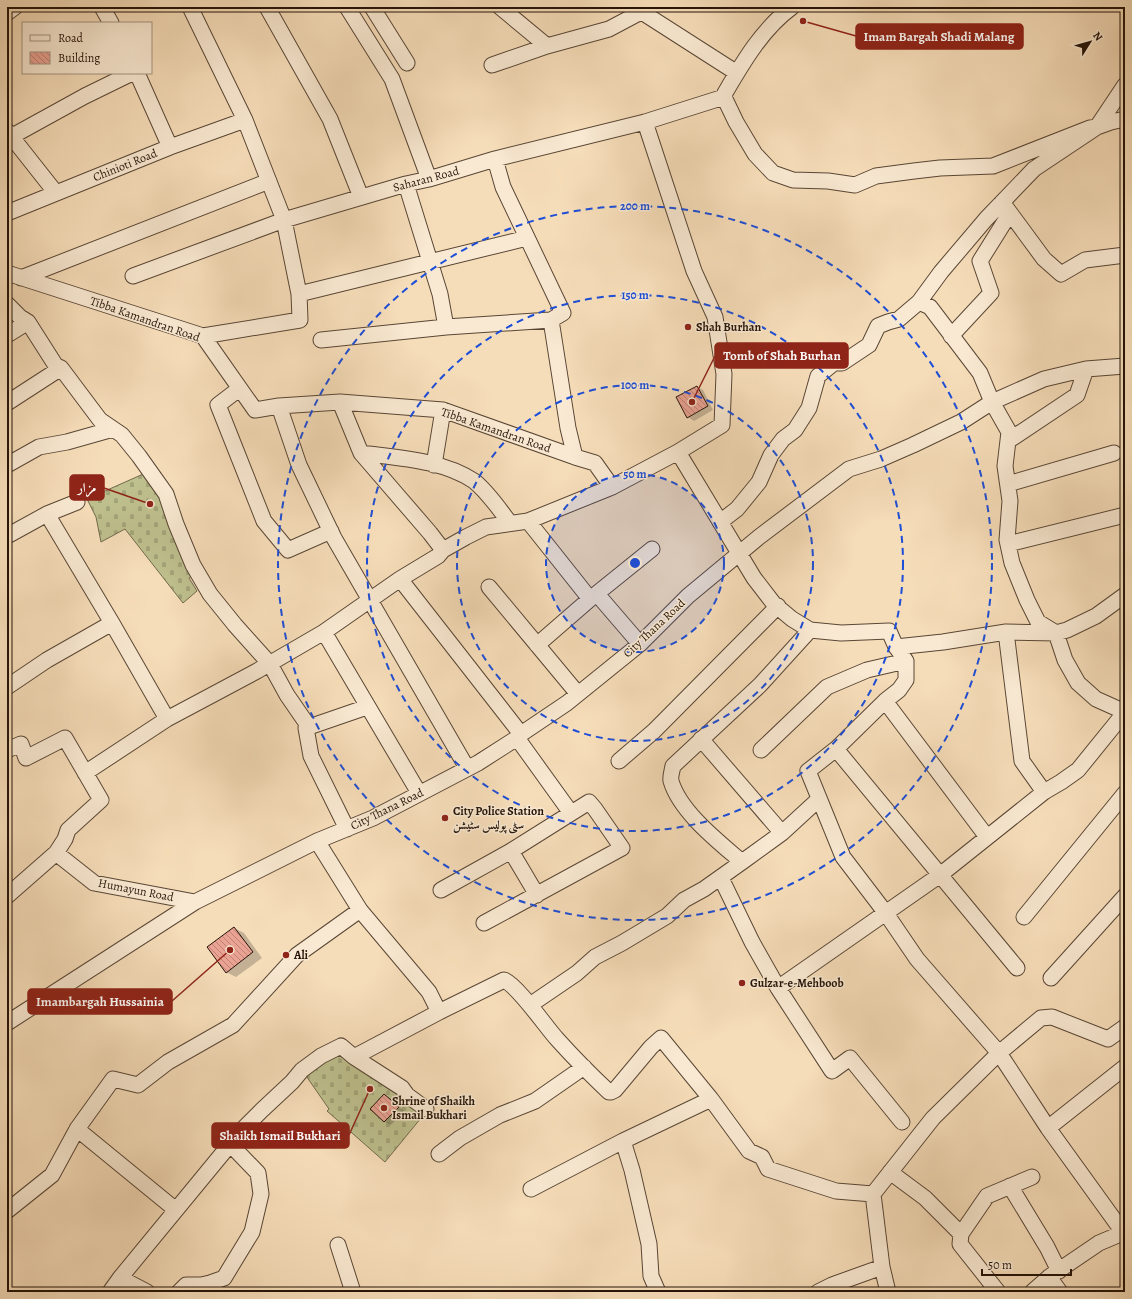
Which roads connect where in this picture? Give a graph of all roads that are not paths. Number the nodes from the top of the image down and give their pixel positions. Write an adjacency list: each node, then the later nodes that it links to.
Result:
1 (15, 7): 10 (street)
2 (102, 7): 11 (street)
3 (190, 7): 21 (street)
4 (267, 7): 31 (street)
5 (347, 7): 27 (street)
6 (372, 7): 13 (street)
7 (500, 7): 12 (street)
8 (637, 9): 12 (street); 15 (street)
9 (783, 9): 15 (street)
10 (7, 13)
11 (110, 22)
12 (548, 46): 14 (street)
13 (408, 63)
14 (492, 65)
15 (737, 73): 19 (street)
16 (130, 74): 24 (street)
17 (137, 74): 25 (street)
18 (1125, 85): 23 (street)
19 (724, 97): 22 (street, Saharan Road); 23 (street)
20 (1125, 119): 23 (street)
21 (245, 120): 25 (street, Chinioti Road); 28 (street)
22 (645, 122): 26 (street, Saharan Road); 62 (street)
23 (1097, 127): 32 (street)
24 (8, 135): 30 (street)
25 (170, 147): 30 (street, Chinioti Road)
26 (495, 159): 27 (street, Saharan Road); 35 (street)
27 (429, 179): 29 (street, Saharan Road)
28 (269, 181): 34 (street); 40 (street)
29 (406, 184): 31 (street, Saharan Road); 37 (street)
30 (56, 193): 33 (street, Chinioti Road)
31 (361, 197): 34 (street, Saharan Road)
32 (1006, 208): 36 (street); 42 (street); 49 (street)
33 (7, 213)
34 (284, 220): 39 (street, Saharan Road); 41 (street)
35 (527, 238): 37 (street); 44 (street)
36 (1125, 255)
37 (430, 262): 41 (street); 46 (street)
38 (7, 273): 40 (street, Tibba Kamandran Road)
39 (133, 276)
40 (21, 278): 48 (street, Tibba Kamandran Road)
41 (299, 294): 48 (street)
42 (919, 302): 49 (street); 74 (street)
43 (7, 304): 45 (street)
44 (551, 320): 46 (street); 65 (street)
45 (28, 322): 47 (street); 52 (street)
46 (446, 327): 50 (street)
47 (7, 335)
48 (203, 336): 54 (street, Tibba Kamandran Road)
49 (951, 336): 56 (street)
50 (321, 340)
51 (1125, 366): 53 (street, City Thana Road)
52 (61, 368): 57 (street); 60 (street)
53 (1086, 369): 56 (street, City Thana Road); 61 (street)
54 (239, 389): 58 (street, Tibba Kamandran Road); 76 (street)
55 (340, 402): 58 (street, Tibba Kamandran Road); 59 (street, Tibba Kamandran Road); 64 (street)
56 (992, 402): 61 (street); 81 (street, City Thana Road)
57 (7, 403)
58 (279, 406): 76 (street)
59 (443, 410): 65 (street, Tibba Kamandran Road); 67 (street)
60 (113, 429): 66 (street); 97 (street)
61 (1008, 441): 68 (street)
62 (678, 452): 69 (street); 74 (street)
63 (1114, 453): 68 (street)
64 (361, 454): 67 (street); 80 (street)
65 (575, 457): 69 (street, Tibba Kamandran Road)
66 (7, 465)
67 (434, 465): 75 (street)
68 (1008, 484): 78 (street)
69 (612, 486): 73 (street)
70 (77, 502): 71 (street)
71 (47, 514): 77 (street); 88 (street)
72 (1125, 515): 78 (street)
73 (528, 521): 75 (street); 85 (street)
74 (720, 522): 81 (street)
75 (510, 523): 80 (street)
76 (331, 531): 86 (street)
77 (7, 536)
78 (1008, 544): 92 (street)
79 (652, 549): 85 (street)
80 (443, 550): 82 (street)
81 (739, 554): 87 (street); 93 (street, City Thana Road)
82 (400, 579): 86 (street); 105 (street)
83 (489, 587): 94 (street)
84 (1125, 595): 92 (street)
85 (594, 597): 93 (street); 94 (street)
86 (369, 600): 90 (street); 111 (street)
87 (778, 606): 89 (street); 110 (street)
88 (112, 623): 98 (street); 103 (street)
89 (810, 630): 95 (street); 106 (street)
90 (324, 632): 97 (street); 101 (street)
91 (1006, 632): 92 (street); 95 (street); 113 (street)
92 (1056, 633): 102 (street)
93 (640, 644): 99 (street, City Thana Road)
94 (537, 645): 99 (street)
95 (896, 647): 96 (street)
96 (906, 661): 100 (street); 109 (street)
97 (270, 664): 103 (street); 104 (street)
98 (7, 687)
99 (578, 694): 105 (street, City Thana Road)
100 (885, 701): 107 (street); 120 (street)
101 (367, 707): 104 (street); 114 (street)
102 (1125, 712): 113 (street)
103 (167, 719): 112 (street)
104 (306, 728): 118 (street)
105 (519, 736): 111 (street, City Thana Road); 117 (street)
106 (701, 739): 119 (street); 124 (street)
107 (836, 749): 116 (street); 125 (street)
108 (7, 750): 112 (street)
109 (761, 750)
110 (619, 761)
111 (467, 768): 114 (street, City Thana Road)
112 (85, 773): 123 (street)
113 (1044, 792): 120 (street)
114 (419, 793): 118 (street, City Thana Road)
115 (1125, 793): 134 (street)
116 (819, 799): 119 (street); 133 (street)
117 (571, 813): 122 (street); 128 (street)
118 (347, 829): 121 (street, City Thana Road)
119 (782, 834): 124 (street)
120 (987, 837): 125 (street)
121 (317, 841): 131 (street, City Thana Road); 132 (street)
122 (511, 851): 127 (street); 128 (street)
123 (56, 853): 129 (street); 131 (street, Humayun Road)
124 (742, 862): 126 (street)
125 (940, 875): 133 (street); 136 (street)
126 (720, 878): 138 (street); 139 (street)
127 (441, 890)
128 (537, 895): 135 (street)
129 (7, 896)
130 (1125, 896): 137 (street)
131 (195, 902): 141 (street, City Thana Road)
132 (360, 910): 140 (street); 151 (street)
133 (886, 912): 138 (street); 143 (street)
134 (1024, 917)
135 (484, 923)
136 (1017, 968)
137 (1051, 978)
138 (778, 988): 149 (street)
139 (530, 1005): 140 (street); 145 (street)
140 (439, 1012): 144 (street)
141 (7, 1023)
142 (1125, 1028): 143 (street)
143 (999, 1053): 150 (street); 155 (street)
144 (354, 1057): 148 (street); 153 (street)
145 (584, 1067): 147 (street); 154 (street)
146 (1125, 1067): 150 (street)
147 (711, 1099): 152 (street); 159 (street)
148 (426, 1109)
149 (902, 1122)
150 (1048, 1128): 162 (street)
151 (77, 1129): 160 (street); 161 (street)
152 (623, 1141): 158 (street); 172 (street)
153 (230, 1144): 160 (street); 170 (street)
154 (438, 1154)
155 (890, 1172): 159 (street); 163 (street)
156 (1032, 1177): 157 (street)
157 (1010, 1186): 163 (street); 166 (street)
158 (531, 1189)
159 (873, 1194): 165 (street)
160 (176, 1210): 167 (street)
161 (7, 1211)
162 (1124, 1232): 166 (street)
163 (961, 1234): 175 (street)
164 (338, 1245): 171 (street)
165 (882, 1267): 173 (street); 174 (street)
166 (1054, 1274): 176 (street); 177 (street)
167 (120, 1278): 168 (street); 169 (street)
168 (110, 1292)
169 (146, 1292)
170 (179, 1292)
171 (353, 1292)
172 (658, 1292)
173 (818, 1292)
174 (888, 1292)
175 (998, 1292)
176 (1032, 1292)
177 (1060, 1292)

